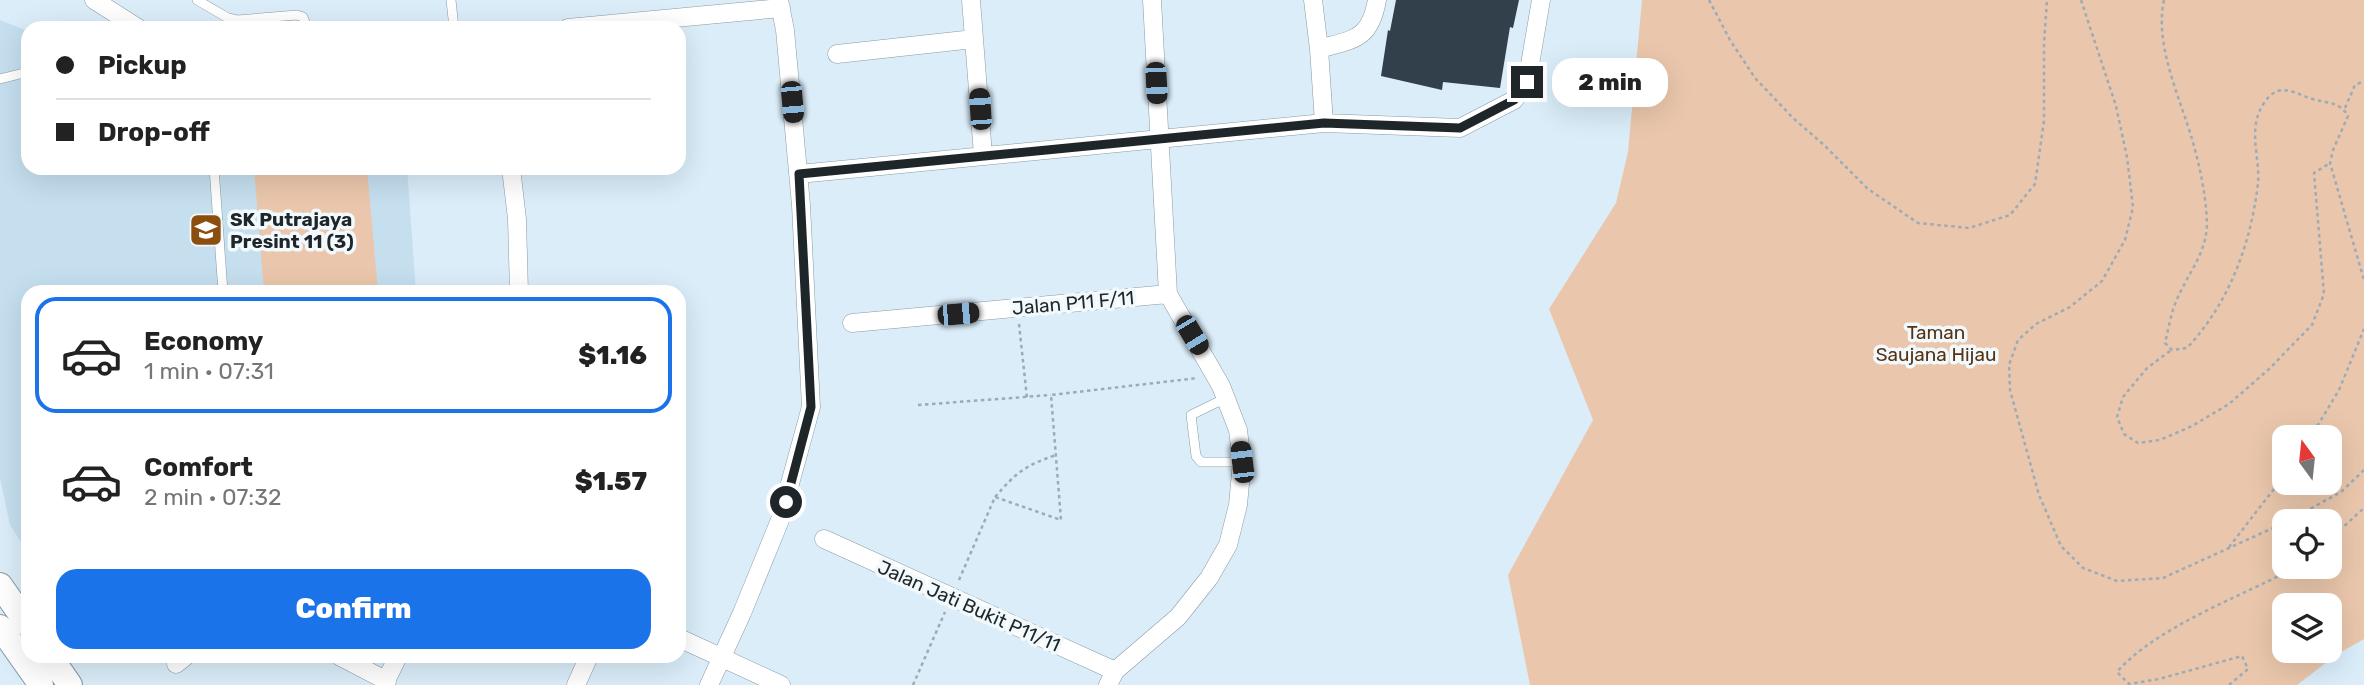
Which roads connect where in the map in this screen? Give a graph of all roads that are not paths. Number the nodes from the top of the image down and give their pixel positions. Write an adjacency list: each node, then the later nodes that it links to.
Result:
1 (93, 0): 10 (street)
2 (197, 0): 11 (lane)
3 (452, 0): 12 (lane)
4 (971, 0): 14 (street)
5 (1152, 0): 20 (street)
6 (1313, 0): 15 (street)
7 (1377, 0): 15 (street)
8 (1541, 0): 19 (street)
9 (780, 4): 13 (street); 22 (street)
10 (123, 21)
11 (304, 21)
12 (454, 21)
13 (630, 21)
14 (974, 39): 16 (street); 21 (street)
15 (1319, 48): 19 (street)
16 (837, 54)
17 (21, 74): 18 (lane)
18 (0, 79)
19 (1324, 123): 20 (street)
20 (1159, 139): 21 (street); 27 (street)
21 (984, 155): 22 (street)
22 (799, 174): 37 (street)
23 (215, 175): 25 (lane)
24 (512, 175): 26 (street)
25 (222, 285)
26 (519, 285)
27 (1168, 294): 28 (street, Jalan P11 F/11); 29 (street)
28 (852, 323)
29 (1226, 398): 30 (street); 30 (lane)
30 (1242, 462): 43 (street)
31 (824, 539): 43 (street, Jalan Jati Bukit P11/11)
32 (0, 585): 33 (main road)
33 (21, 615)
34 (0, 627): 36 (main road)
35 (686, 641): 37 (street)
36 (21, 657)
37 (721, 657): 48 (street); 49 (street)
38 (25, 663): 45 (main road)
39 (55, 663): 46 (main road)
40 (350, 663): 44 (street)
41 (395, 663): 44 (street)
42 (586, 663): 47 (street)
43 (1112, 678)
44 (385, 683)
45 (41, 685)
46 (70, 685)
47 (576, 685)
48 (709, 685)
49 (781, 685)

